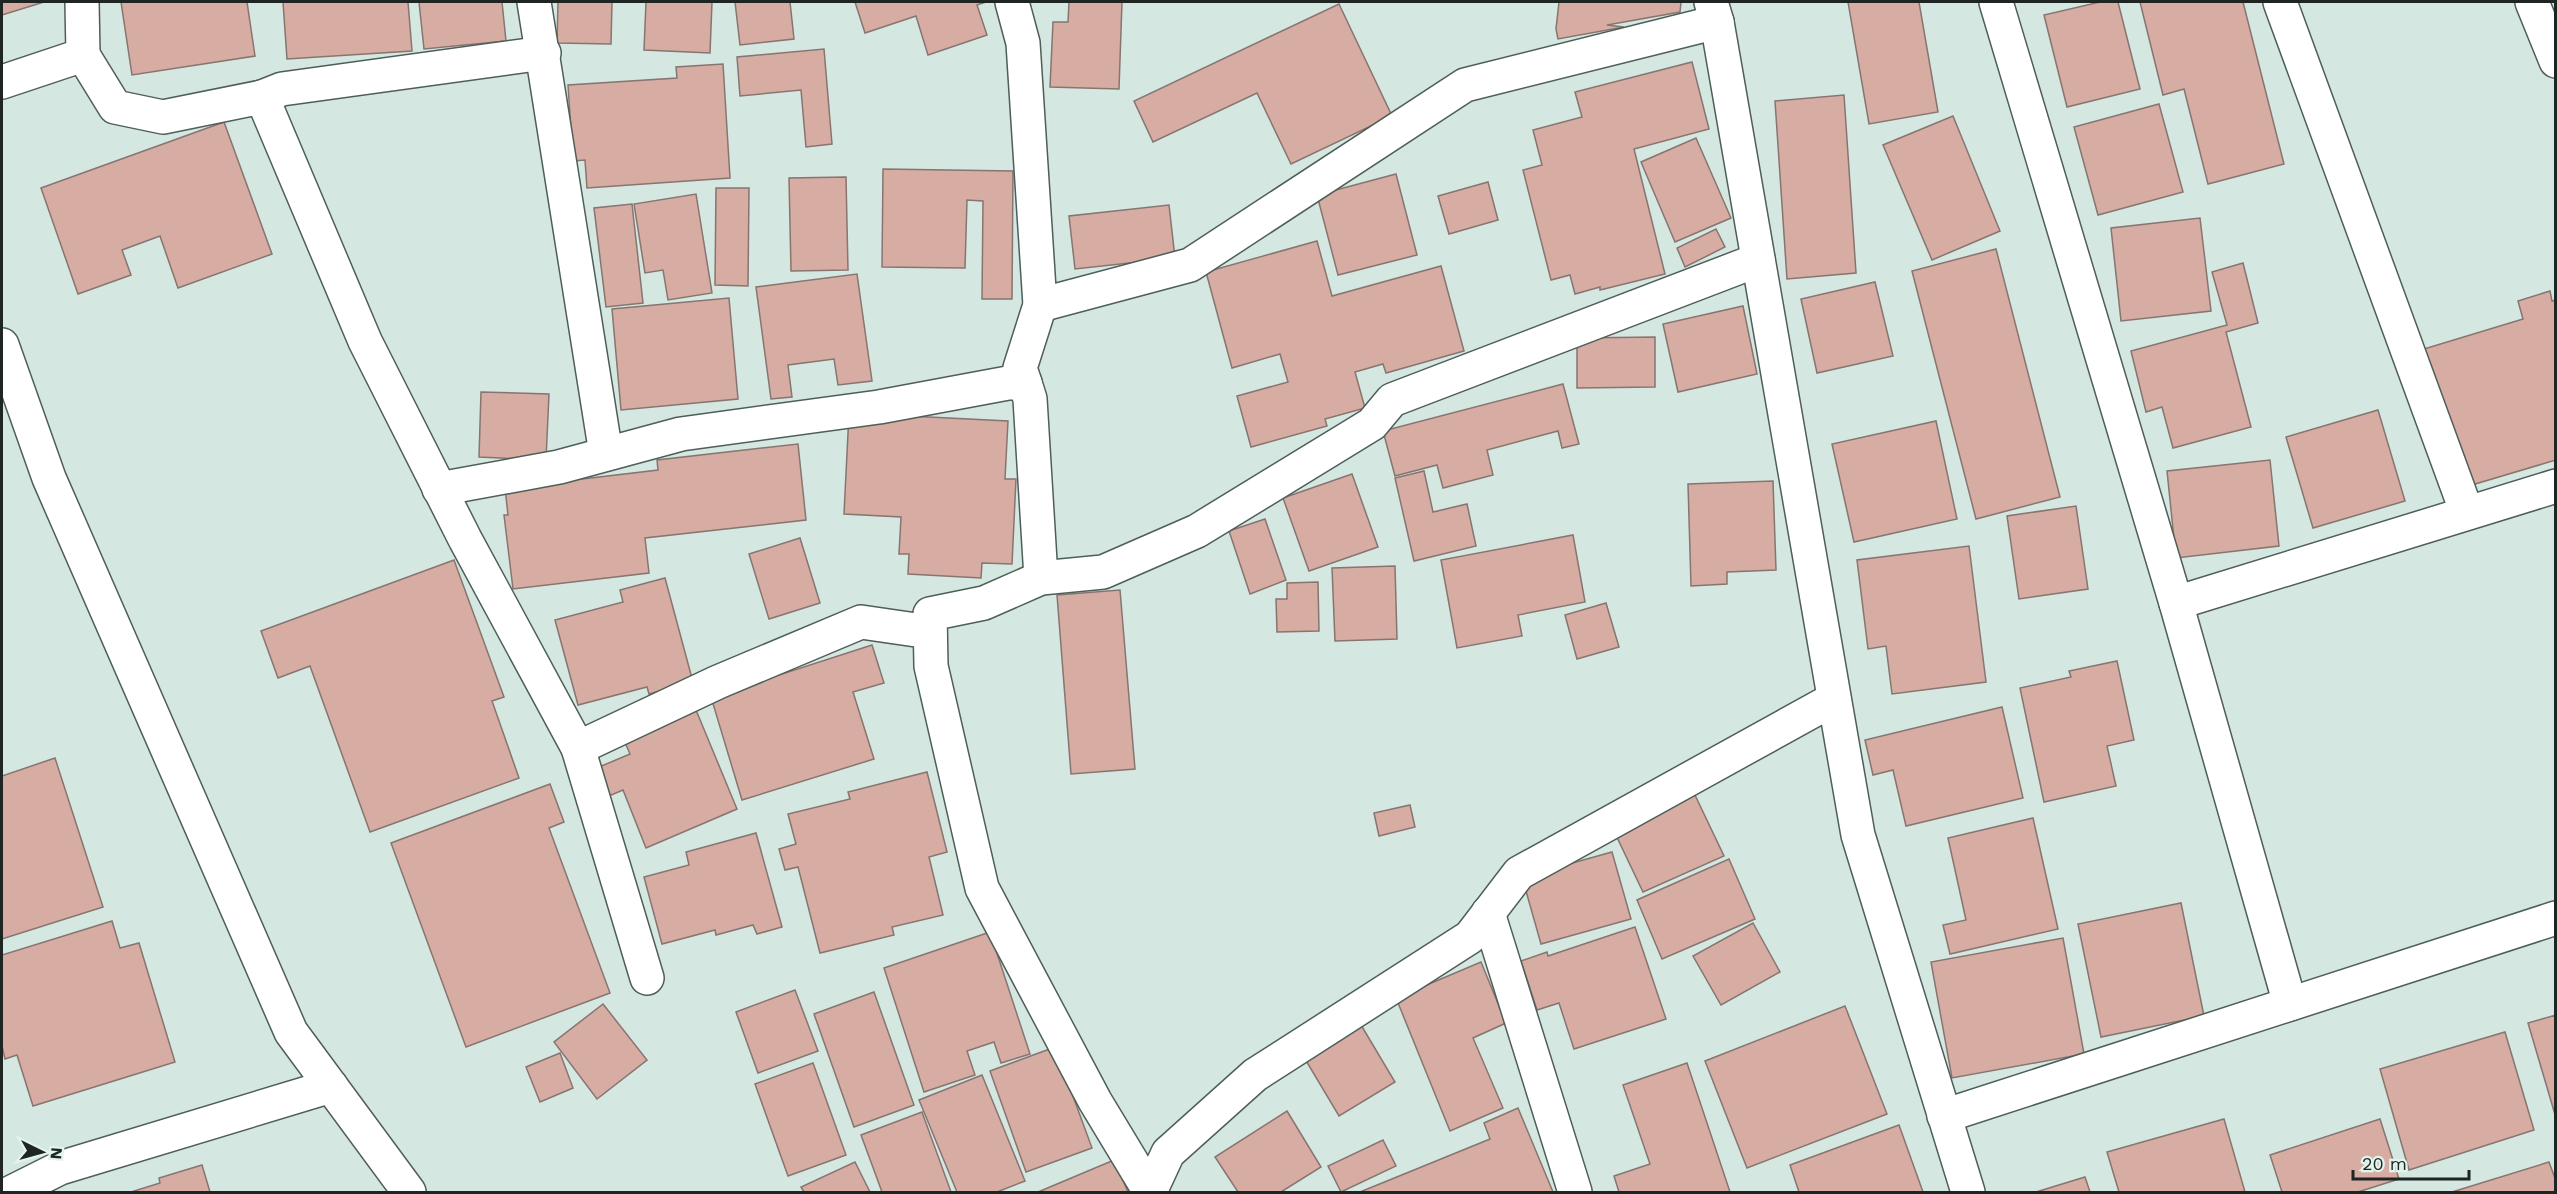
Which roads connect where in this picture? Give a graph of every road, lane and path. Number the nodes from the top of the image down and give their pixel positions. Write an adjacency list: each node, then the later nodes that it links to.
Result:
1 (82, 2): 9 (street)
2 (534, 2): 8 (street)
3 (1012, 2): 14 (street)
4 (1996, 2): 22 (street)
5 (2280, 2): 20 (street)
6 (2532, 2): 10 (street)
7 (1714, 12): 13 (street); 14 (street)
8 (544, 53): 12 (street); 17 (street)
9 (83, 55): 11 (street); 12 (street)
10 (2556, 61)
11 (2, 82)
12 (262, 97): 19 (street)
13 (1758, 260): 21 (street); 24 (street)
14 (1040, 305): 16 (street)
15 (2, 345): 30 (street)
16 (1025, 383): 17 (street); 21 (street)
17 (606, 454): 19 (street)
18 (2556, 486): 20 (street)
19 (440, 489): 25 (street)
20 (2467, 513): 22 (street)
21 (1041, 578): 23 (street)
22 (2176, 603): 29 (street)
23 (930, 632): 25 (street); 34 (street)
24 (1834, 699): 26 (street); 31 (street)
25 (578, 748): 28 (street)
26 (1488, 913): 34 (street); 35 (street)
27 (2556, 918): 29 (street)
28 (647, 978)
29 (2290, 1004): 31 (street)
30 (331, 1086): 32 (street); 33 (street)
31 (1944, 1116): 36 (street)
32 (12, 1192)
33 (410, 1192)
34 (1150, 1192)
35 (1575, 1192)
36 (1968, 1192)

